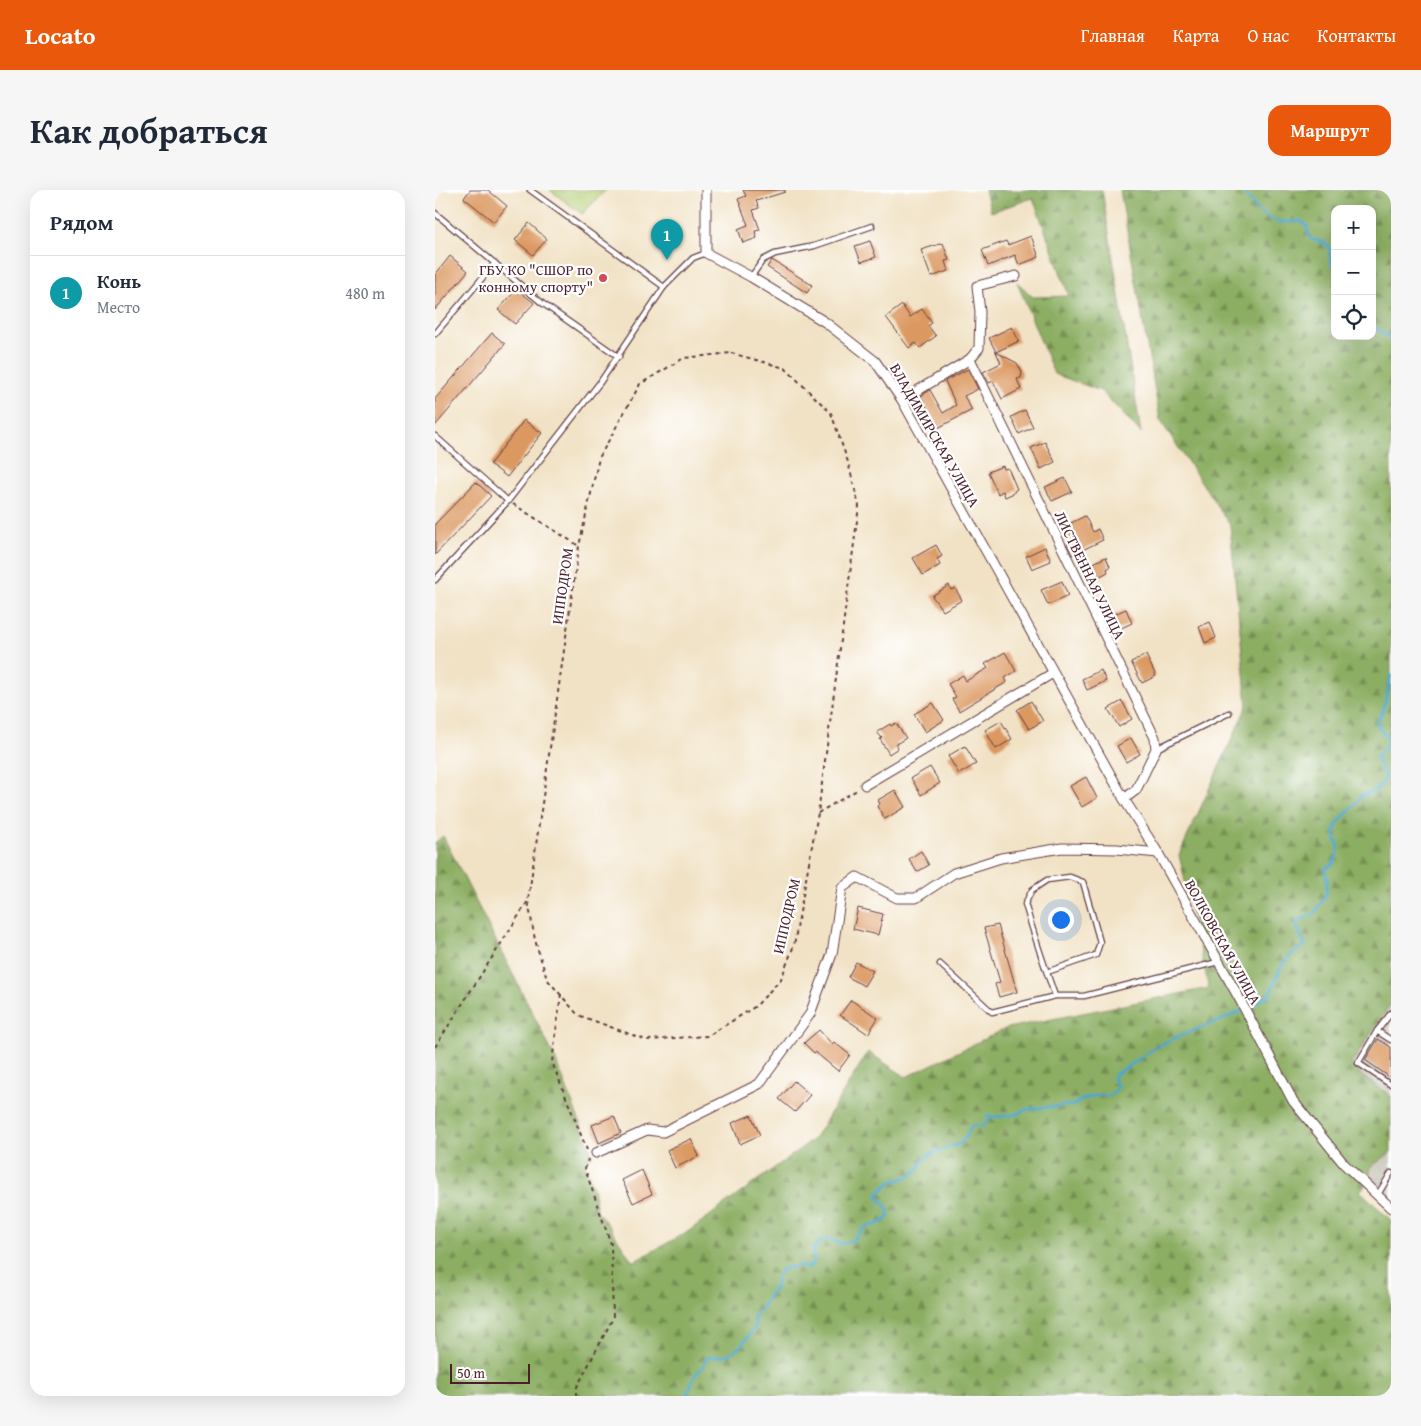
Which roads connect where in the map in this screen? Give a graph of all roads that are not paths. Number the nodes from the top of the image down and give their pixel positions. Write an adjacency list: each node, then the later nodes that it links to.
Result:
1 (530, 190): 10 (lane)
2 (706, 190): 6 (street)
3 (437, 215): 4 (lane); 7 (lane)
4 (435, 221)
5 (872, 226): 9 (lane)
6 (706, 253): 9 (street, ВЛАДИМИРСКАЯ УЛИЦА); 10 (lane)
7 (495, 263): 11 (lane); 12 (lane)
8 (1016, 276): 13 (street)
9 (751, 277): 14 (street, ВЛАДИМИРСКАЯ УЛИЦА)
10 (664, 287): 12 (lane)
11 (435, 334)
12 (619, 357): 16 (lane)
13 (970, 359): 14 (street); 20 (street, ЛИСТВЕННАЯ УЛИЦА)
14 (902, 400): 18 (street, ВЛАДИМИРСКАЯ УЛИЦА)
15 (435, 436): 16 (lane)
16 (508, 501): 17 (lane)
17 (435, 580)
18 (1053, 672): 21 (street); 22 (street, ВОЛКОВСКАЯ УЛИЦА)
19 (1229, 713): 20 (lane)
20 (1156, 749): 22 (street)
21 (865, 785)
22 (1124, 799): 23 (street, ВОЛКОВСКАЯ УЛИЦА)
23 (1158, 853): 24 (street, ВОЛКОВСКАЯ УЛИЦА); 32 (street)
24 (1218, 962): 27 (lane); 34 (street, ВОЛКОВСКАЯ УЛИЦА)
25 (940, 964): 27 (lane)
26 (1047, 972): 26 (lane); 27 (lane)
27 (1055, 996)
28 (1391, 1013): 29 (lane)
29 (1377, 1031): 30 (lane); 31 (lane)
30 (1391, 1040)
31 (1391, 1085)
32 (596, 1153)
33 (1391, 1173): 34 (lane)
34 (1377, 1196): 35 (street, ВОЛКОВСКАЯ УЛИЦА)
35 (1391, 1208)

